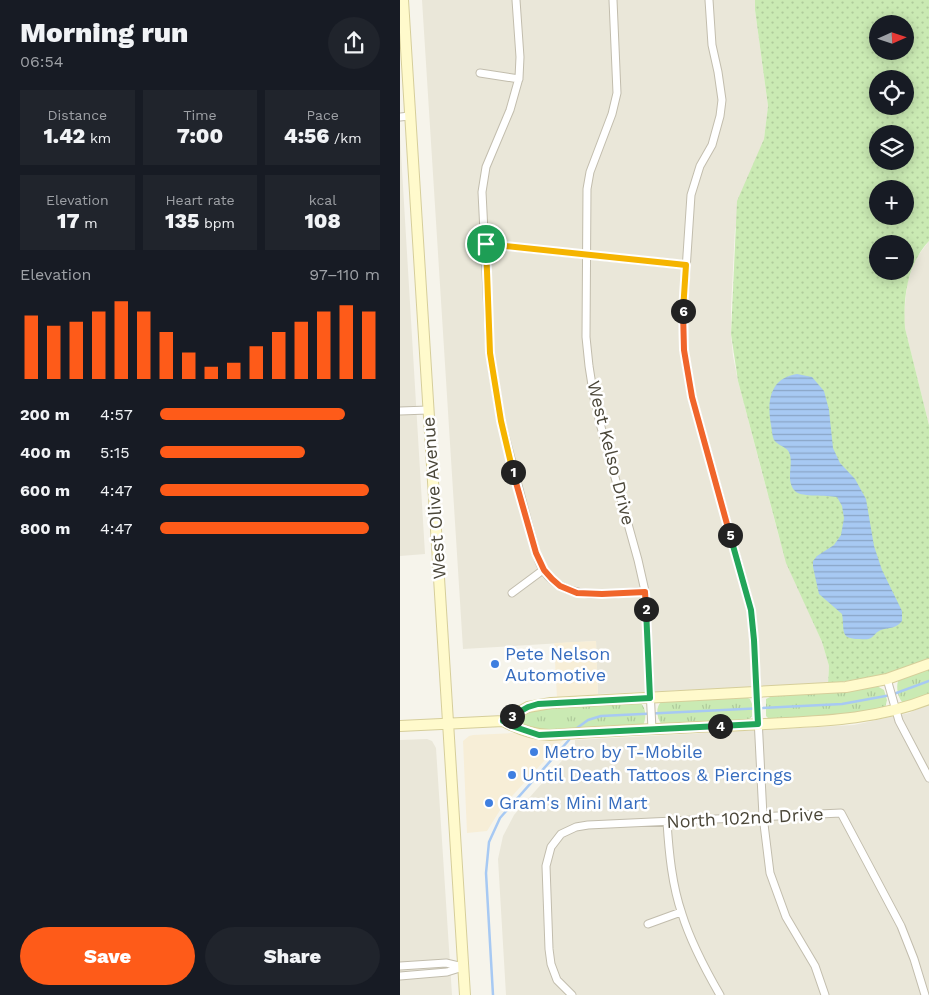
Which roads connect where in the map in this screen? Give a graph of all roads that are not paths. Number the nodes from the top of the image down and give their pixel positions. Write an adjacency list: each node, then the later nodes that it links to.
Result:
1 (403, 0): 7 (main road, West Olive Avenue)
2 (516, 0): 6 (street)
3 (613, 0): 9 (street, West Kelso Drive)
4 (709, 0): 10 (street)
5 (480, 73): 6 (street)
6 (519, 80): 8 (street)
7 (405, 116): 11 (main road, West Olive Avenue)
8 (486, 244): 9 (street); 13 (street)
9 (585, 254): 10 (street); 14 (street, West Kelso Drive)
10 (686, 265): 18 (street)
11 (428, 410): 12 (street); 23 (main road, West Olive Avenue)
12 (400, 411)
13 (544, 570): 14 (street); 15 (street)
14 (645, 592): 19 (street, West Kelso Drive)
15 (512, 593)
16 (929, 664): 17 (main road)
17 (887, 679): 18 (main road); 21 (street)
18 (757, 692): 19 (main road); 24 (street)
19 (650, 698): 22 (main road); 26 (street, West Kelso Drive)
20 (929, 699): 21 (main road)
21 (895, 711): 24 (main road); 27 (street)
22 (503, 721): 23 (main road); 26 (main road)
23 (448, 724): 25 (main road); 33 (main road, West Olive Avenue)
24 (758, 724): 26 (main road); 28 (street)
25 (400, 726)
26 (652, 730)
27 (929, 778)
28 (763, 816): 29 (street, North 102nd Drive); 38 (street); 39 (street, North 102nd Drive)
29 (668, 822): 30 (street); 35 (street, North 102nd Drive)
30 (681, 912): 31 (street); 37 (street)
31 (648, 924)
32 (400, 966): 33 (street)
33 (463, 967): 34 (street); 36 (main road, West Olive Avenue)
34 (400, 976)
35 (569, 994)
36 (465, 995)
37 (720, 995)
38 (825, 995)
39 (925, 995)

